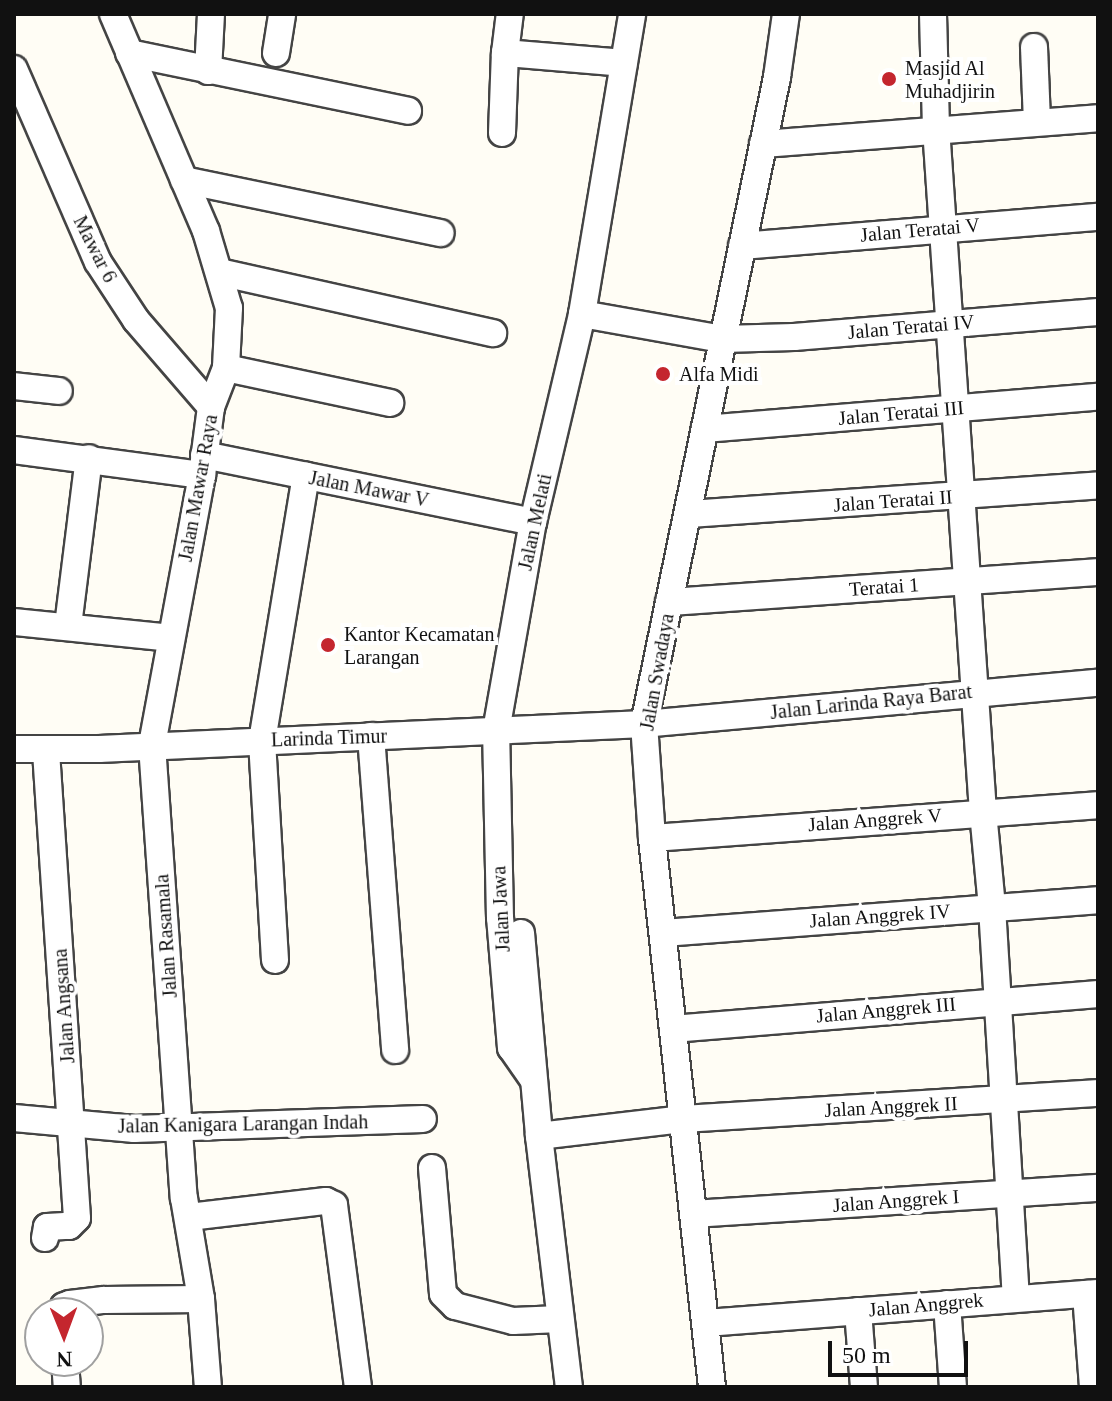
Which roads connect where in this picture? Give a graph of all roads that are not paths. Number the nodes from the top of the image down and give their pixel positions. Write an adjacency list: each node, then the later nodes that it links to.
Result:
1 (113, 14): 9 (street, Jalan Mawar Raya)
2 (211, 14): 14 (street)
3 (282, 14): 10 (street)
4 (510, 14): 11 (street)
5 (632, 14): 12 (street, Jalan Melati)
6 (786, 14): 20 (street, Jalan Swadaya)
7 (933, 14): 18 (street)
8 (1034, 47): 17 (street)
9 (129, 53): 14 (street); 21 (street, Jalan Mawar Raya)
10 (276, 53)
11 (505, 53): 12 (street); 19 (street)
12 (624, 63): 28 (street, Jalan Melati)
13 (14, 69): 37 (street, Mawar 6)
14 (208, 71): 15 (street)
15 (408, 111)
16 (1098, 118): 17 (street)
17 (1037, 121): 18 (street)
18 (936, 128): 20 (street); 23 (street)
19 (502, 133)
20 (763, 144): 25 (street, Jalan Swadaya)
21 (184, 180): 24 (street); 26 (street, Jalan Mawar Raya)
22 (1098, 217): 23 (street, Jalan Teratai V)
23 (944, 227): 25 (street, Jalan Teratai V); 29 (street)
24 (441, 233)
25 (742, 246): 31 (street, Jalan Swadaya)
26 (219, 272): 30 (street); 32 (street, Jalan Mawar Raya)
27 (1098, 312): 29 (street, Jalan Teratai IV)
28 (582, 314): 31 (street); 47 (street, Jalan Melati)
29 (951, 323): 31 (street, Jalan Teratai IV); 38 (street)
30 (493, 333)
31 (723, 339): 39 (street, Jalan Swadaya)
32 (226, 368): 36 (street); 37 (street, Jalan Mawar Raya)
33 (14, 386): 34 (street)
34 (59, 391)
35 (1098, 397): 38 (street, Jalan Teratai III)
36 (390, 403)
37 (211, 407): 42 (street, Jalan Mawar Raya)
38 (958, 408): 39 (street, Jalan Teratai III); 45 (street)
39 (705, 429): 46 (street, Jalan Swadaya)
40 (14, 450): 41 (street, Jalan Mawar V)
41 (89, 458): 42 (street, Jalan Mawar V); 52 (street)
42 (203, 465): 43 (street, Jalan Mawar V); 53 (street, Jalan Mawar Raya)
43 (306, 476): 47 (street, Jalan Mawar V); 59 (street)
44 (1098, 485): 45 (street, Jalan Teratai II)
45 (964, 497): 46 (street, Jalan Teratai II); 49 (street)
46 (688, 514): 50 (street, Jalan Swadaya)
47 (533, 522): 57 (street, Jalan Melati)
48 (1098, 572): 49 (street, Teratai 1)
49 (970, 581): 50 (street, Teratai 1); 55 (street)
50 (669, 602): 56 (street, Jalan Swadaya)
51 (14, 622): 52 (street)
52 (68, 626): 53 (street)
53 (171, 638): 60 (street, Jalan Mawar Raya)
54 (1098, 683): 55 (street, Jalan Larinda Raya Barat)
55 (977, 691): 56 (street, Jalan Larinda Raya Barat); 64 (street)
56 (644, 724): 57 (street, Larinda Timur); 65 (street, Jalan Swadaya)
57 (496, 731): 58 (street, Larinda Timur); 75 (street, Jalan Jawa)
58 (371, 736): 59 (street, Larinda Timur); 74 (street)
59 (262, 741): 60 (street, Larinda Timur); 70 (street)
60 (152, 745): 62 (street, Larinda Timur); 82 (street, Jalan Rasamala)
61 (14, 749): 62 (street, Larinda Timur)
62 (46, 750): 81 (street, Jalan Angsana)
63 (1098, 805): 64 (street, Jalan Anggrek V)
64 (983, 812): 65 (street, Jalan Anggrek V); 67 (street)
65 (652, 838): 69 (street, Jalan Swadaya)
66 (1098, 900): 67 (street, Jalan Anggrek IV)
67 (992, 907): 69 (street, Jalan Anggrek IV); 72 (street)
68 (521, 933): 75 (street)
69 (663, 933): 73 (street, Jalan Swadaya)
70 (275, 960)
71 (1098, 994): 72 (street, Jalan Anggrek III)
72 (998, 1001): 73 (street, Jalan Anggrek III); 77 (street)
73 (673, 1029): 80 (street, Jalan Swadaya)
74 (395, 1050)
75 (533, 1079): 83 (street)
76 (1098, 1093): 77 (street, Jalan Anggrek II)
77 (1003, 1100): 80 (street, Jalan Anggrek II); 86 (street)
78 (14, 1118): 81 (street, Jalan Kanigara Larangan Indah)
79 (423, 1119): 82 (street, Jalan Kanigara Larangan Indah)
80 (684, 1119): 83 (street, Jalan Anggrek II); 87 (street, Jalan Swadaya)
81 (73, 1124): 82 (street, Jalan Kanigara Larangan Indah); 89 (street, Jalan Angsana)
82 (180, 1127): 88 (street, Jalan Rasamala)
83 (539, 1136): 96 (street)
84 (432, 1168): 96 (street)
85 (1098, 1188): 86 (street, Jalan Anggrek I)
86 (1008, 1194): 87 (street, Jalan Anggrek I); 91 (street)
87 (694, 1214): 97 (street, Jalan Swadaya)
88 (189, 1217): 92 (street, Jalan Rasamala); 99 (street)
89 (45, 1238)
90 (1092, 1293): 91 (street, Jalan Anggrek); 104 (street)
91 (1016, 1298): 94 (street, Jalan Anggrek)
92 (201, 1299): 93 (street); 98 (street, Jalan Rasamala)
93 (104, 1300)
94 (947, 1304): 95 (street, Jalan Anggrek); 103 (street)
95 (858, 1311): 97 (street, Jalan Anggrek); 102 (street)
96 (560, 1319): 100 (street)
97 (706, 1323): 101 (street, Jalan Swadaya)
98 (208, 1387)
99 (358, 1387)
100 (569, 1387)
101 (712, 1387)
102 (864, 1387)
103 (953, 1387)
104 (1093, 1387)

